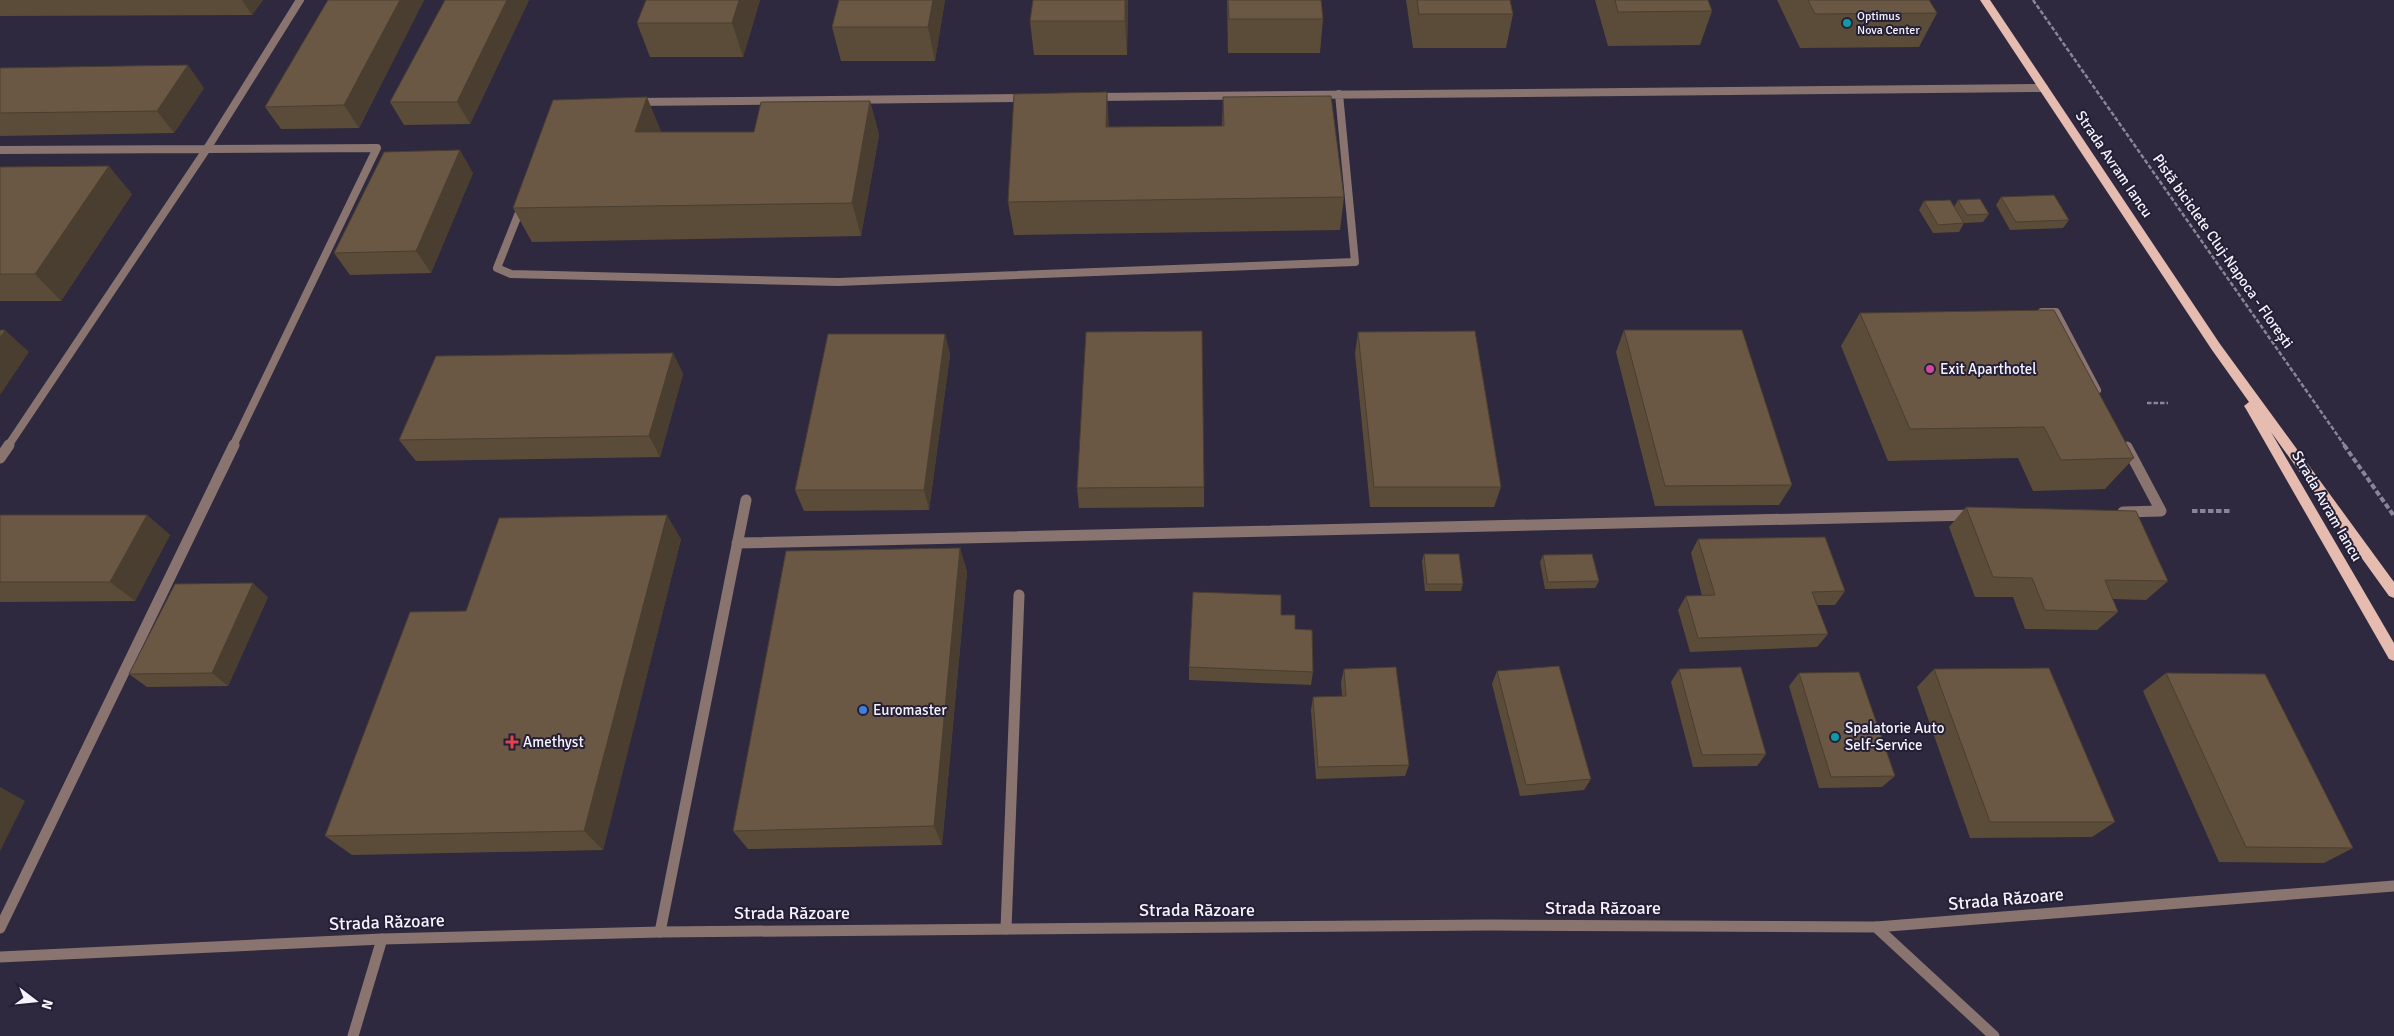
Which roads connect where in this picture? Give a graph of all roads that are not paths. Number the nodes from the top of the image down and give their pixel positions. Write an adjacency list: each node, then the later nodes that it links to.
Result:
1 (300, 0): 8 (street)
2 (1985, 0): 3 (main road, Strada Avram Iancu)
3 (2044, 88): 4 (street); 12 (main road, Strada Avram Iancu)
4 (1339, 94): 5 (street); 10 (street)
5 (1083, 97)
6 (1033, 98): 7 (street)
7 (627, 102)
8 (208, 147): 9 (street); 15 (street); 25 (street)
9 (0, 150)
10 (526, 198)
11 (2027, 312): 13 (street)
12 (2216, 347): 20 (main road, Strada Avram Iancu); 22 (main road, Strada Avram Iancu)
13 (2102, 398)
14 (2120, 433): 17 (street)
15 (0, 458)
16 (746, 500): 19 (street)
17 (2111, 512)
18 (1982, 515): 19 (street)
19 (737, 543): 27 (street)
20 (2394, 592)
21 (1019, 595): 26 (street)
22 (2394, 656)
23 (2394, 886): 24 (street, Strada Răzoare)
24 (1876, 927): 26 (street, Strada Răzoare); 31 (street)
25 (0, 928)
26 (1006, 929): 27 (street, Strada Răzoare)
27 (660, 932): 28 (street, Strada Răzoare)
28 (382, 938): 29 (street, Strada Răzoare); 30 (street)
29 (0, 957)
30 (353, 1036)
31 (1994, 1036)

